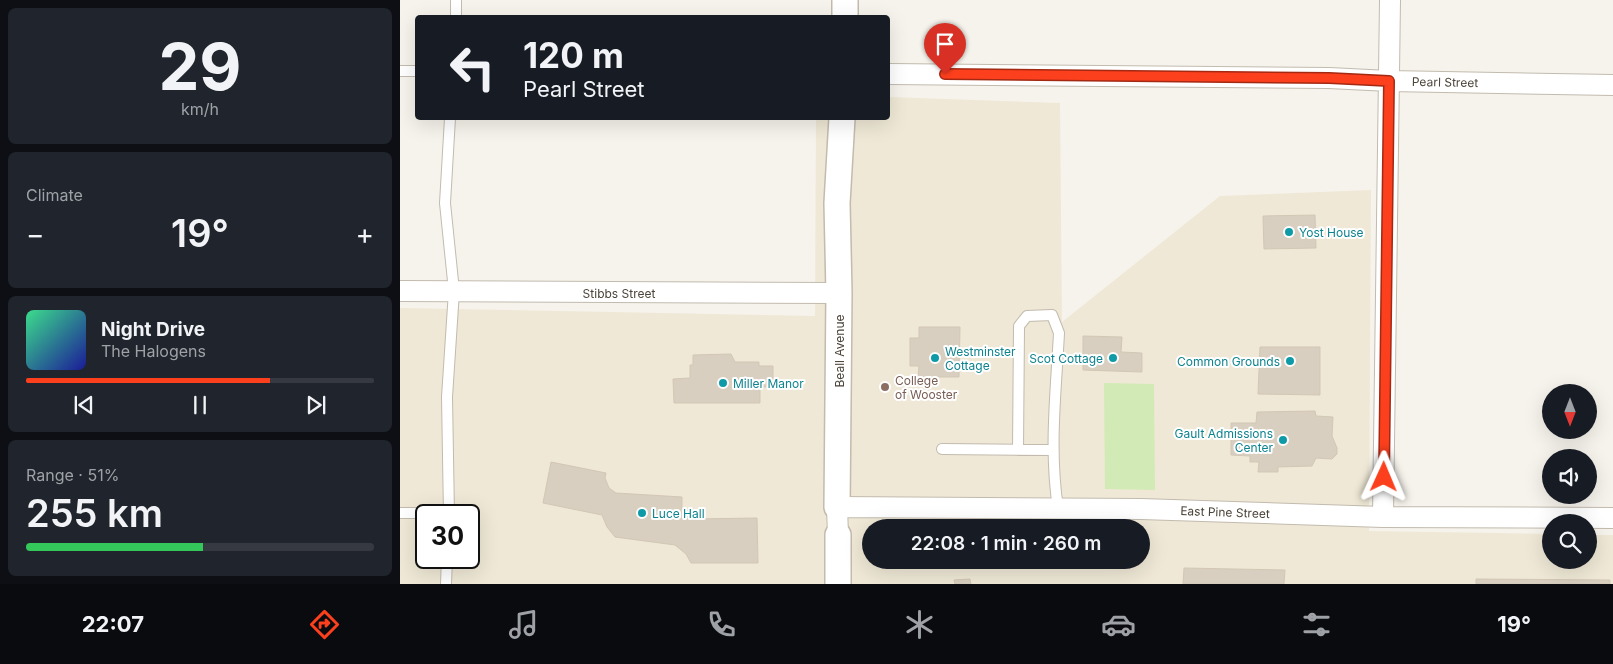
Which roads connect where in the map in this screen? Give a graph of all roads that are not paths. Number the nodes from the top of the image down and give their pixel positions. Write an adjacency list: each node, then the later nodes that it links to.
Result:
1 (456, 0): 4 (lane)
2 (845, 0): 5 (street)
3 (1390, 0): 9 (street)
4 (456, 15)
5 (845, 15)
6 (400, 71): 7 (lane)
7 (415, 71)
8 (890, 74): 9 (street, Pearl Street)
9 (1389, 81): 10 (street, Pearl Street); 24 (street)
10 (1613, 85)
11 (450, 120): 14 (lane)
12 (842, 120): 15 (street, Beall Avenue)
13 (400, 291): 14 (street, Stibbs Street)
14 (454, 292): 15 (street, Stibbs Street); 19 (lane)
15 (839, 293): 20 (street, Beall Avenue)
16 (942, 449): 17 (lane)
17 (1018, 450): 18 (lane); 18 (lane)
18 (1052, 450): 21 (lane)
19 (449, 504)
20 (837, 508): 21 (street, East Pine Street); 26 (street, Beall Avenue)
21 (1058, 508): 24 (street, East Pine Street)
22 (400, 513): 23 (lane)
23 (415, 513)
24 (1383, 517): 25 (street, East Pine Street)
25 (1613, 518)
26 (838, 535): 29 (street, Beall Avenue)
27 (447, 569): 28 (lane)
28 (446, 584)
29 (838, 584)

